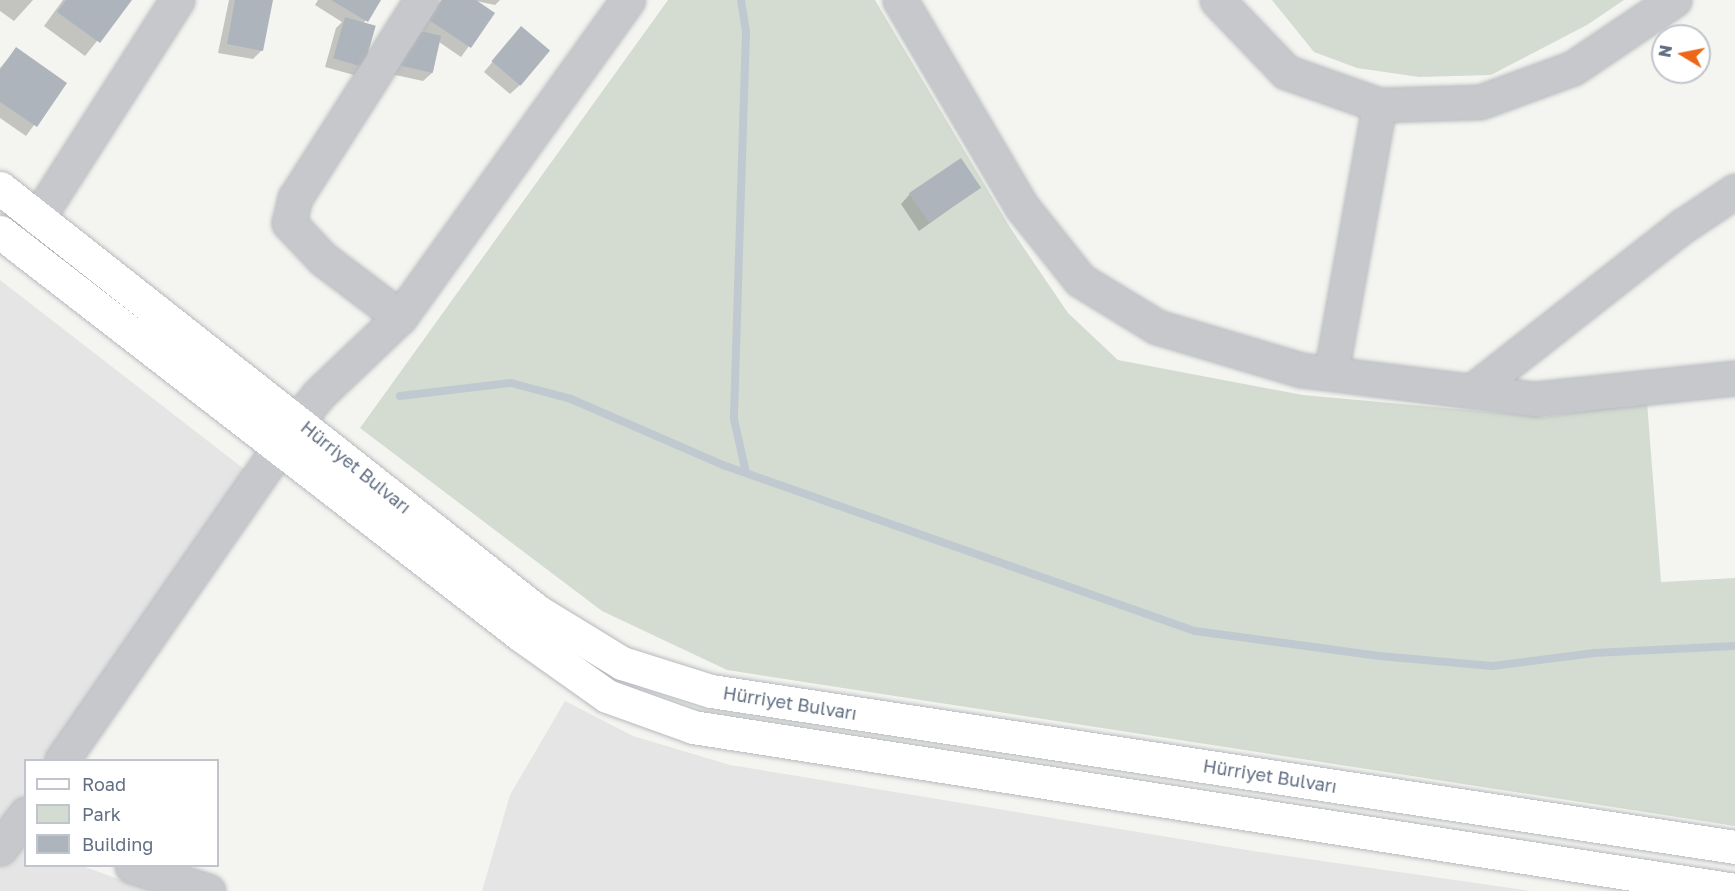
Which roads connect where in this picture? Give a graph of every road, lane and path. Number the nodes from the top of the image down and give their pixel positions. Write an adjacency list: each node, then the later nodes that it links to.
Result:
1 (177, 0): 10 (street)
2 (421, 0): 12 (street)
3 (628, 0): 12 (street)
4 (900, 0): 13 (street)
5 (1217, 0): 7 (street)
6 (1674, 0): 7 (street)
7 (1379, 105): 13 (street)
8 (0, 188): 10 (main road, Hürriyet Bulvarı)
9 (1735, 191): 15 (street)
10 (37, 219): 16 (main road, Hürriyet Bulvarı)
11 (0, 232): 17 (main road, Hürriyet Bulvarı)
12 (400, 317): 16 (street)
13 (1331, 373): 15 (street)
14 (1735, 378): 15 (street)
15 (1472, 391)
16 (298, 420): 17 (street); 19 (main road, Hürriyet Bulvarı)
17 (279, 447): 18 (street); 21 (main road, Hürriyet Bulvarı)
18 (63, 759)
19 (1735, 847)
20 (135, 867): 22 (street)
21 (1735, 890)
22 (208, 891)

